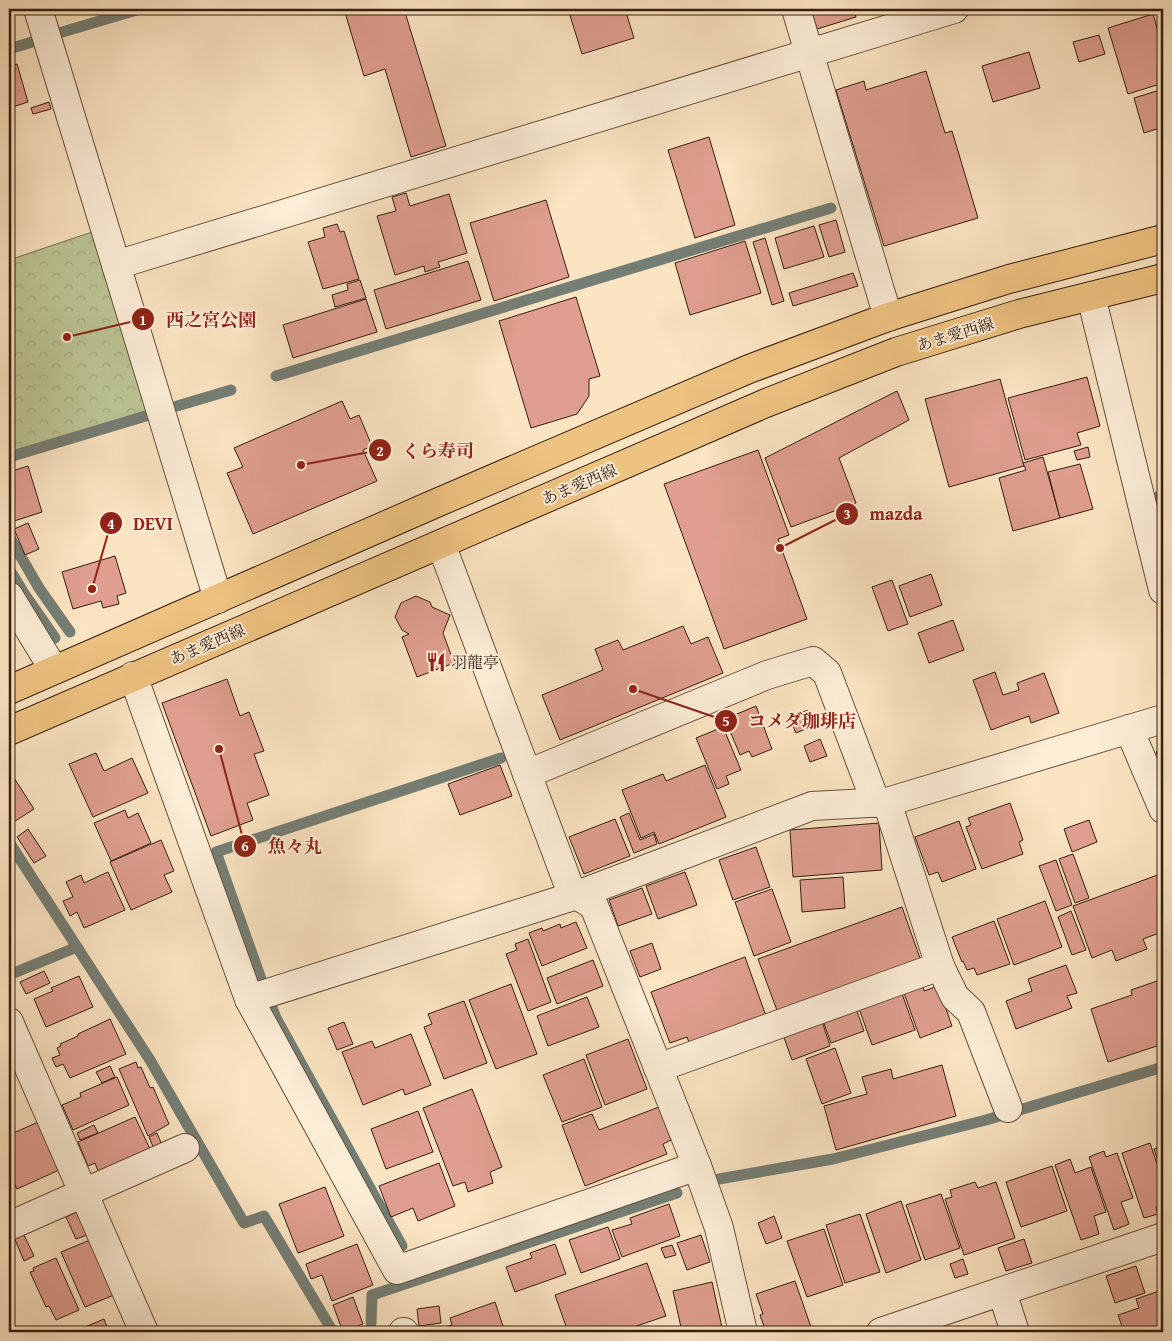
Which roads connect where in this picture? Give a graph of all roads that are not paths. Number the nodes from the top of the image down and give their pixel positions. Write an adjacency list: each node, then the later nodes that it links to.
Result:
1 (38, 9): 6 (street)
2 (796, 9): 4 (street)
3 (954, 9): 4 (street)
4 (810, 53): 6 (street); 9 (street)
5 (1163, 239): 9 (main road)
6 (116, 265): 13 (street)
7 (1163, 278): 8 (main road, あま愛西線)
8 (1091, 296): 10 (main road, あま愛西線); 11 (street)
9 (888, 317): 13 (main road)
10 (440, 544): 15 (main road, あま愛西線); 20 (street)
11 (1163, 590)
12 (9, 596): 14 (street)
13 (218, 598): 14 (main road)
14 (54, 670): 16 (main road)
15 (132, 676): 19 (main road, あま愛西線); 25 (street)
16 (9, 690)
17 (1163, 719): 18 (street)
18 (1129, 729): 21 (street); 22 (street)
19 (9, 730)
20 (527, 774): 21 (street); 23 (street)
21 (881, 802): 23 (street); 24 (street)
22 (1163, 808)
23 (577, 896): 25 (street); 27 (street)
24 (940, 966): 27 (street); 28 (street)
25 (249, 999): 30 (street)
26 (9, 1022): 31 (street)
27 (658, 1068): 30 (street)
28 (1008, 1108)
29 (185, 1148): 31 (street)
30 (697, 1166): 36 (street)
31 (83, 1194): 32 (street); 35 (street)
32 (9, 1226)
33 (1163, 1237): 34 (street)
34 (1002, 1292): 37 (street); 38 (street)
35 (144, 1332)
36 (743, 1332)
37 (882, 1332)
38 (1015, 1332)

